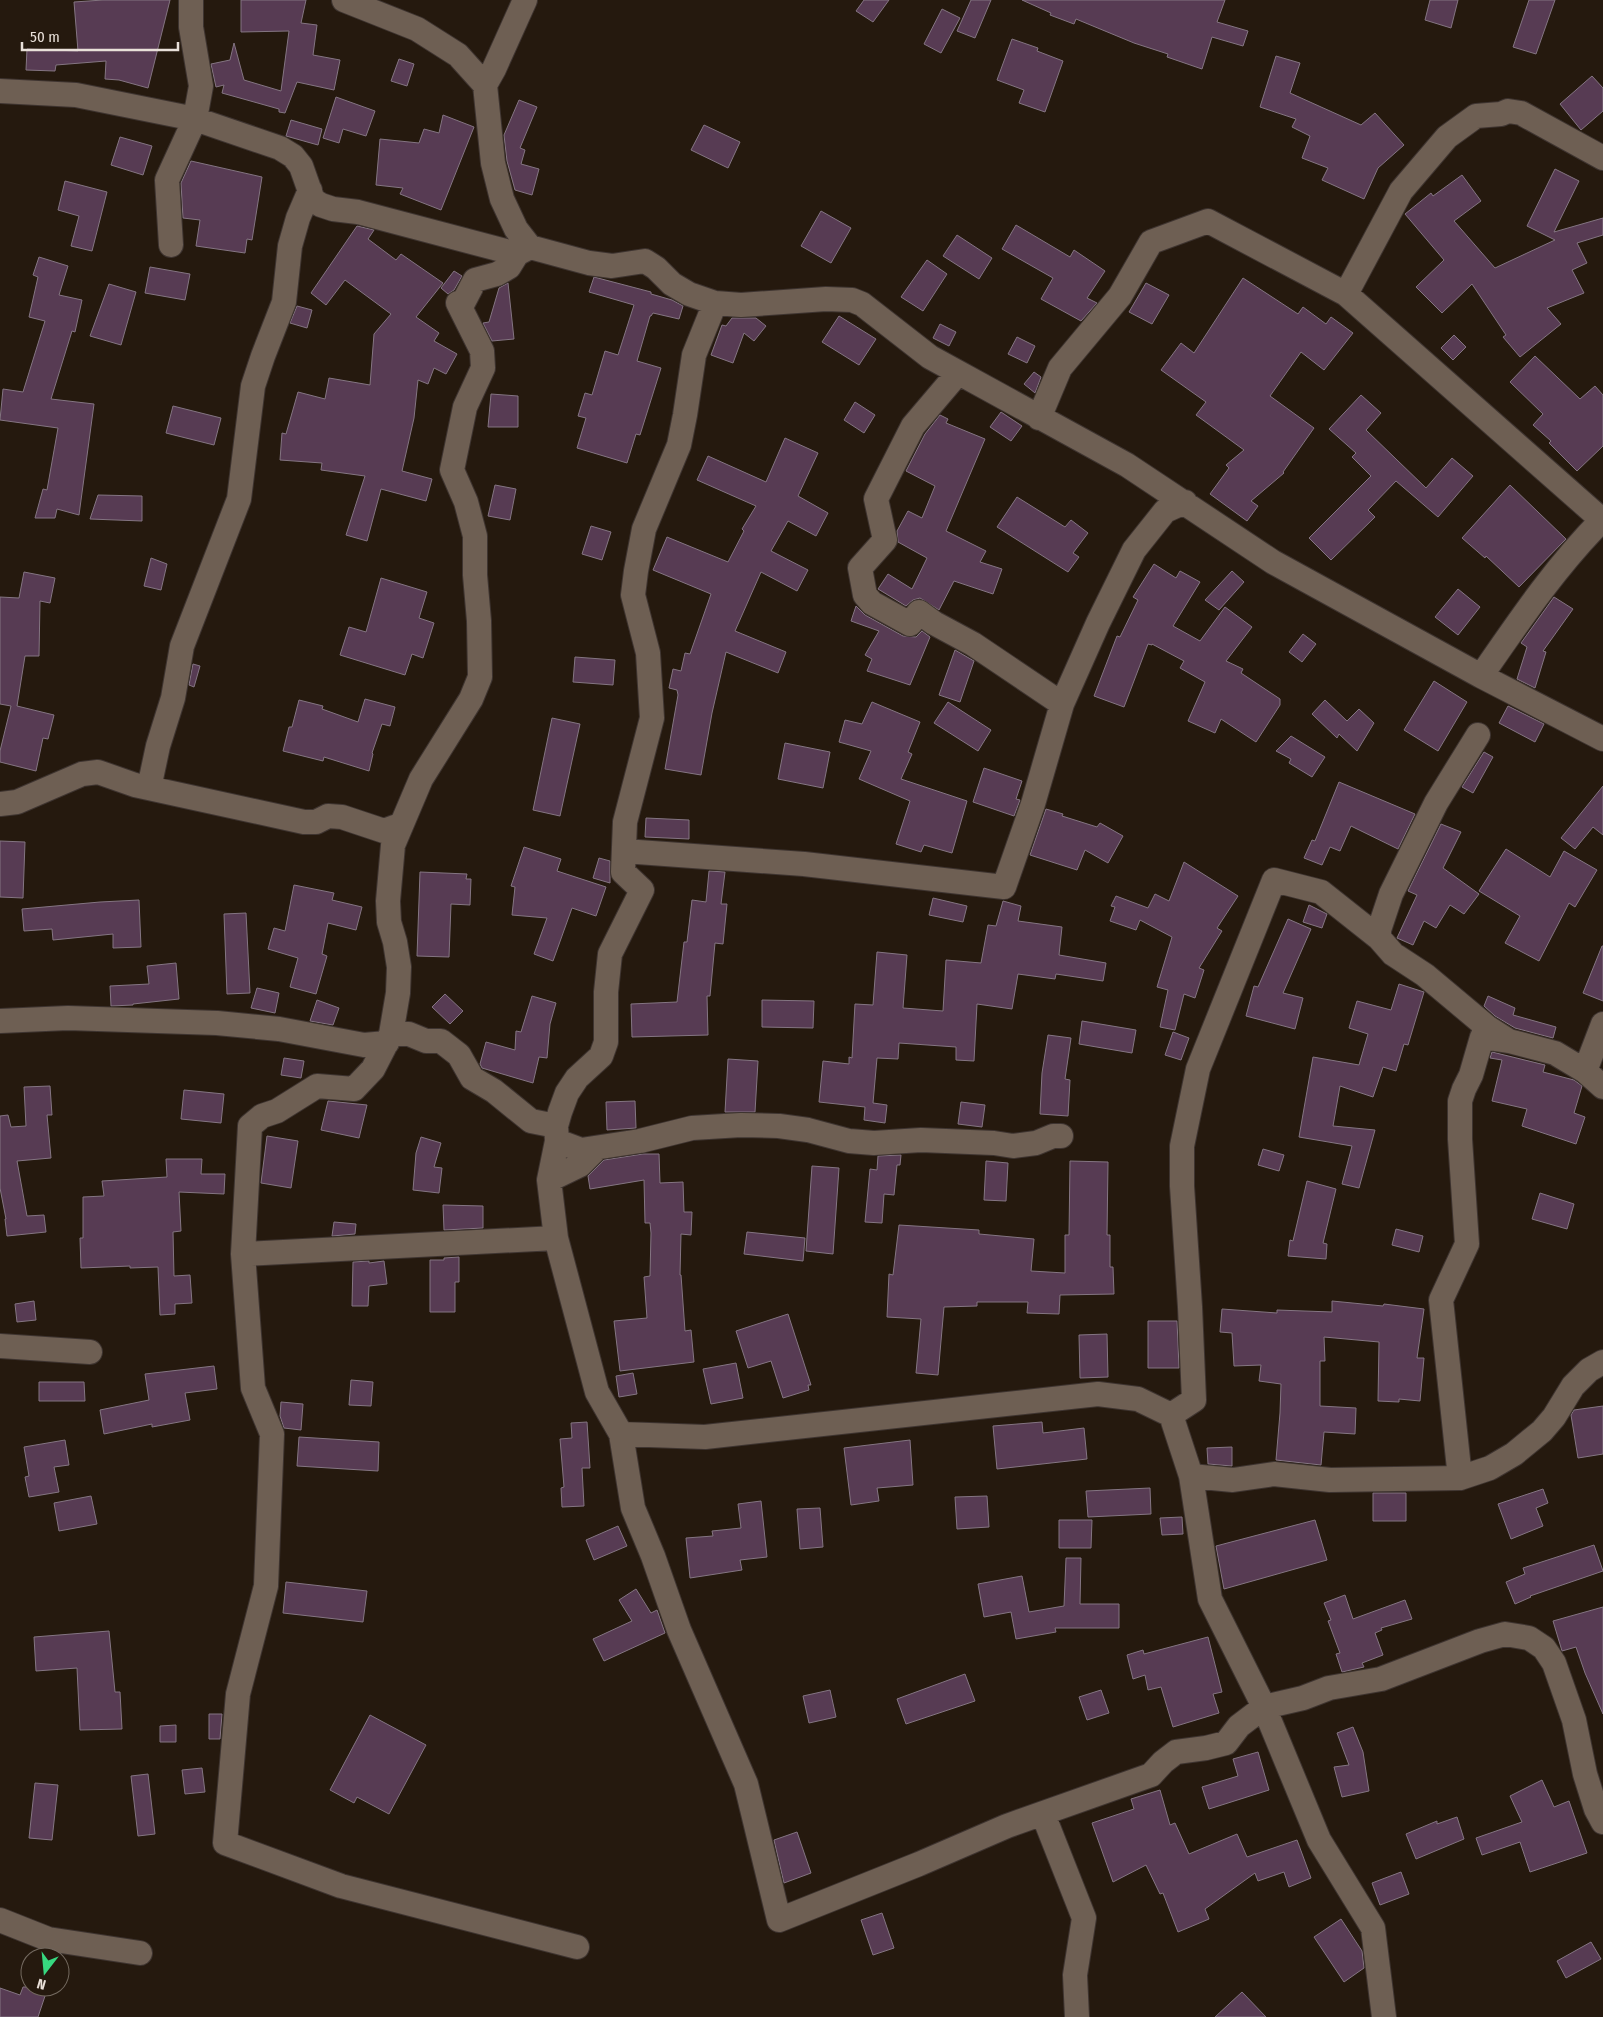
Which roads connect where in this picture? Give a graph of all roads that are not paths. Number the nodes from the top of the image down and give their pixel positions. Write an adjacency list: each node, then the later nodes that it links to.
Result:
1 (191, 0): 6 (street)
2 (344, 0): 4 (street)
3 (525, 0): 4 (street)
4 (485, 85): 10 (street)
5 (0, 91): 6 (street)
6 (195, 119): 8 (street); 9 (street)
7 (1603, 158): 11 (street)
8 (310, 190): 10 (street); 21 (street)
9 (171, 245)
10 (523, 250): 12 (street); 23 (street)
11 (1346, 294): 14 (street); 16 (street)
12 (715, 303): 13 (street); 24 (street)
13 (958, 373): 14 (street); 18 (street)
14 (1039, 418): 15 (street)
15 (1185, 502): 17 (street); 18 (street)
16 (1603, 520): 17 (street)
17 (1481, 676): 20 (street)
18 (1062, 704): 24 (street)
19 (1478, 735): 25 (street)
20 (1603, 738)
21 (149, 788): 22 (street); 23 (street)
22 (0, 804)
23 (392, 834): 28 (street)
24 (624, 851): 32 (street)
25 (1379, 938): 29 (street); 41 (street)
26 (0, 1021): 28 (street)
27 (1603, 1024): 30 (street)
28 (396, 1037): 32 (street); 37 (street)
29 (1509, 1041): 30 (street); 44 (street)
30 (1586, 1071): 31 (street)
31 (1603, 1087)
32 (556, 1134): 34 (street); 35 (street)
33 (1061, 1136): 34 (street)
34 (596, 1149): 35 (street)
35 (549, 1180): 36 (street)
36 (556, 1238): 37 (street); 42 (street)
37 (243, 1254): 49 (street)
38 (0, 1346): 39 (street)
39 (90, 1352)
40 (1603, 1362): 44 (street)
41 (1170, 1415): 42 (street); 43 (street)
42 (621, 1434): 46 (street)
43 (1191, 1476): 44 (street); 45 (street)
44 (1460, 1478)
45 (1264, 1707): 46 (street); 47 (street); 52 (street)
46 (1043, 1814): 51 (street)
47 (1603, 1822)
48 (0, 1920): 50 (street)
49 (577, 1947)
50 (140, 1953)
51 (1077, 2017)
52 (1384, 2017)

